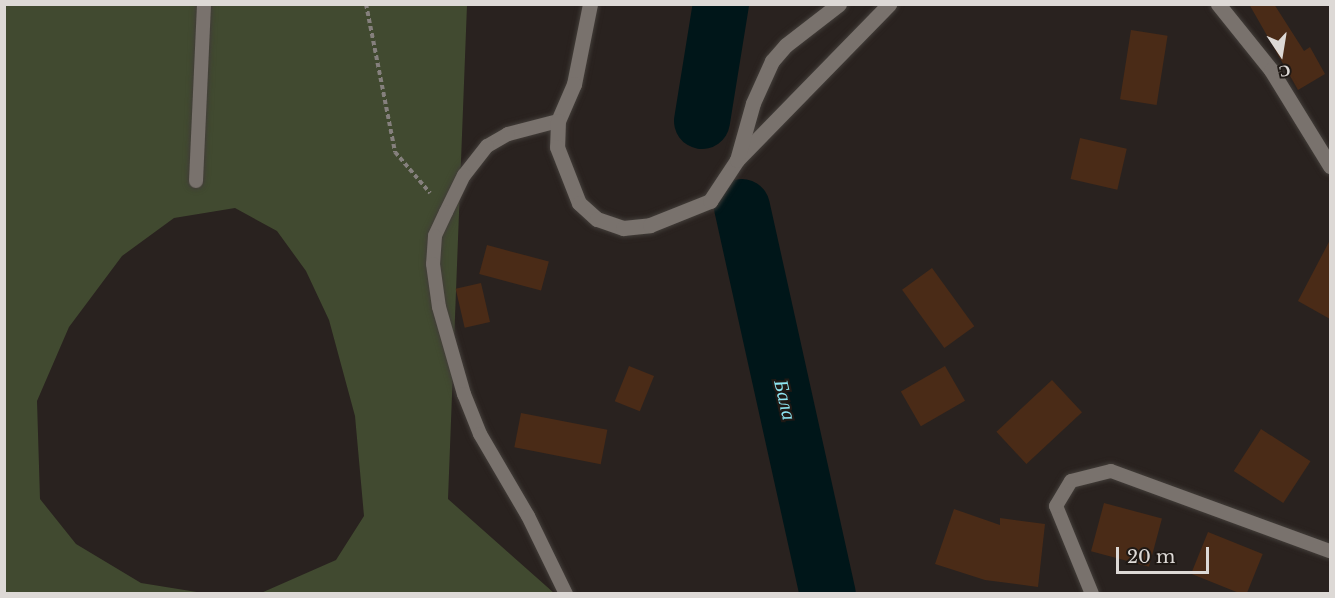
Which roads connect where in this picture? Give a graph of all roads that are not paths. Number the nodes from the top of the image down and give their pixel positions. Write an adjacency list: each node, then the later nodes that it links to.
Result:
1 (204, 4): 9 (lane)
2 (590, 4): 6 (street)
3 (839, 4): 7 (street)
4 (890, 4): 7 (street)
5 (1218, 4): 8 (street)
6 (558, 121): 7 (street); 11 (lane)
7 (737, 160)
8 (1330, 166)
9 (196, 181)
10 (1330, 551): 12 (lane)
11 (566, 594)
12 (1092, 594)

